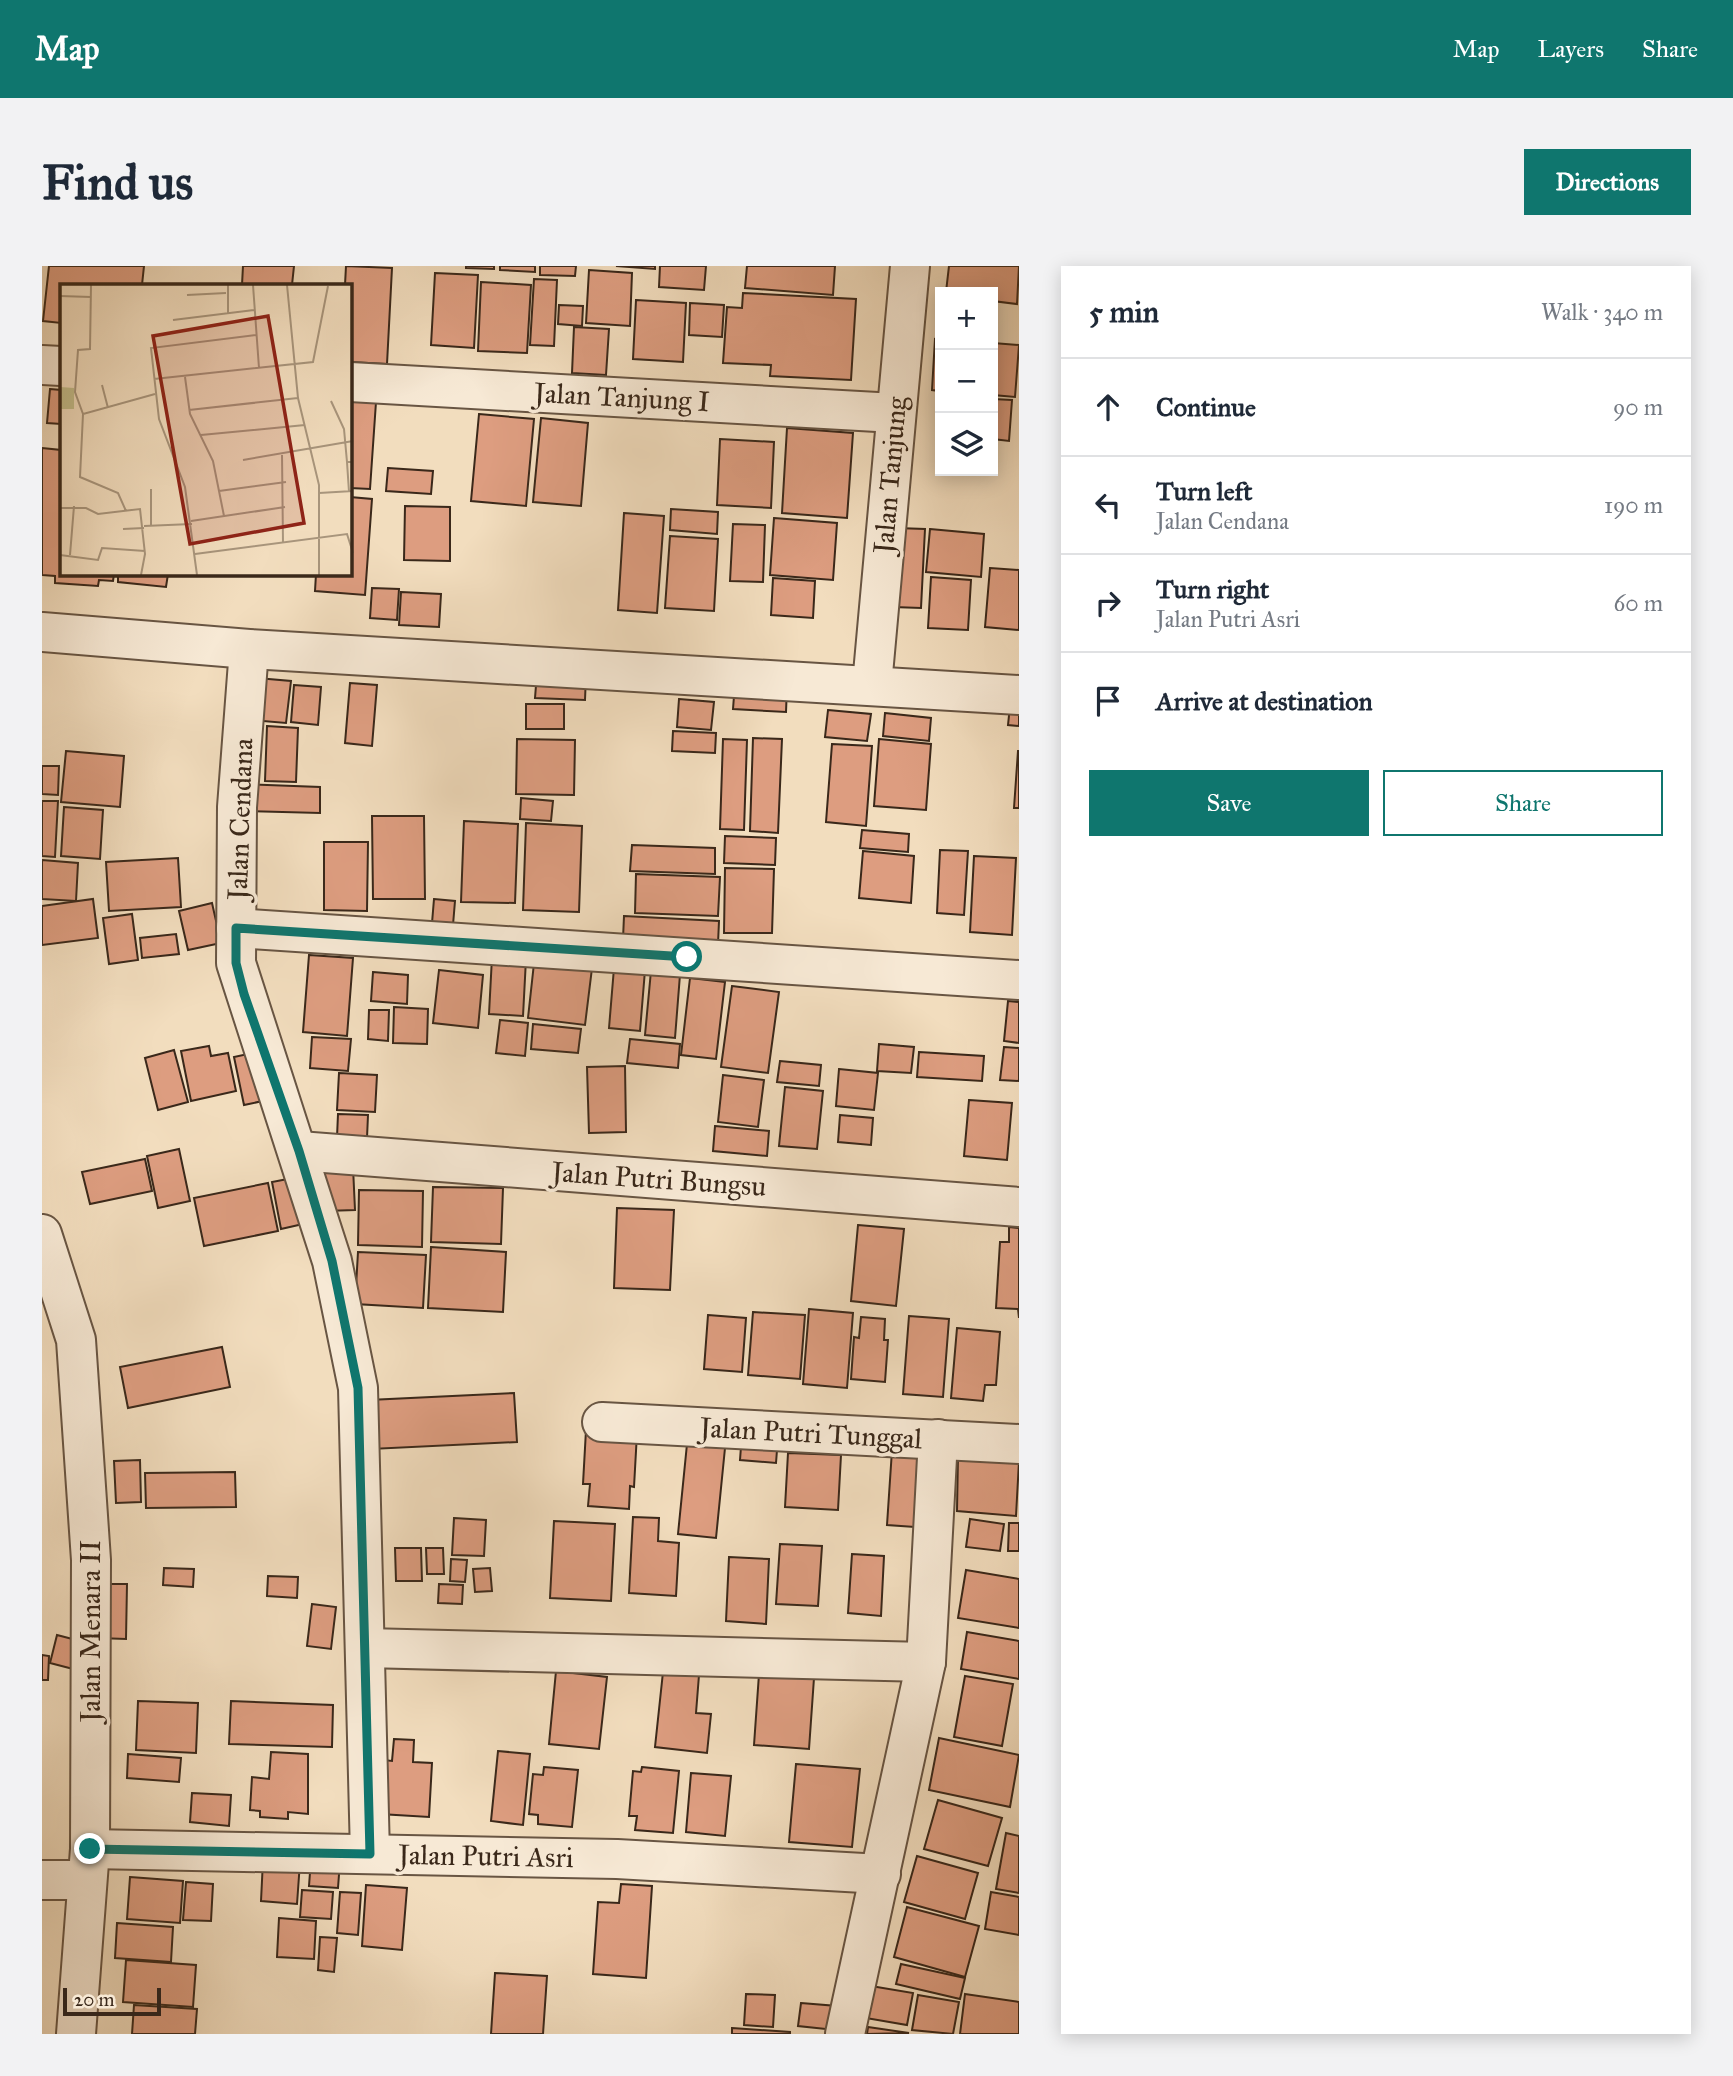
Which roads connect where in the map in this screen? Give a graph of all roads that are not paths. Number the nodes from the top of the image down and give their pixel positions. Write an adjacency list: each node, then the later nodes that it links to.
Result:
1 (910, 266): 5 (street, Jalan Tanjung)
2 (42, 365): 3 (street)
3 (60, 366)
4 (352, 382): 5 (street, Jalan Tanjung I)
5 (895, 412): 8 (street, Jalan Tanjung)
6 (42, 632): 7 (street)
7 (249, 649): 8 (street); 10 (street, Jalan Cendana)
8 (872, 685): 9 (street)
9 (1019, 695)
10 (236, 928): 11 (street); 12 (street, Jalan Cendana)
11 (1019, 980)
12 (299, 1151): 13 (street, Jalan Putri Bungsu); 18 (street, Jalan Cendana)
13 (1019, 1207)
14 (42, 1234): 21 (street, Jalan Menara II)
15 (602, 1422): 16 (street, Jalan Putri Tunggal)
16 (938, 1439): 17 (street, Jalan Putri Tunggal); 19 (street)
17 (1019, 1444)
18 (365, 1648): 19 (street); 20 (street, Jalan Cendana)
19 (926, 1662): 22 (street)
20 (370, 1854): 21 (street, Jalan Putri Asri); 22 (street, Jalan Putri Asri)
21 (89, 1864): 23 (street, Jalan Putri Asri); 24 (street, Jalan Menara II)
22 (881, 1874): 25 (street)
23 (42, 1880)
24 (76, 2034)
25 (845, 2034)

